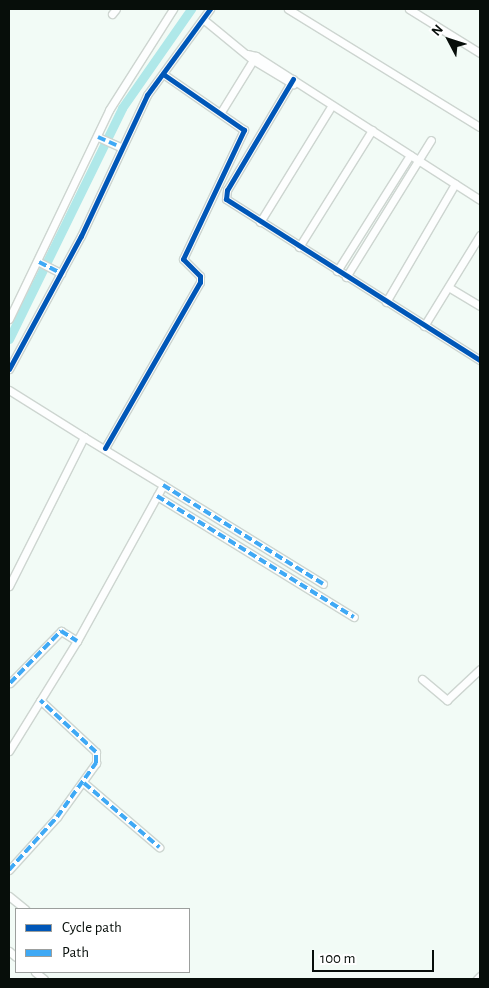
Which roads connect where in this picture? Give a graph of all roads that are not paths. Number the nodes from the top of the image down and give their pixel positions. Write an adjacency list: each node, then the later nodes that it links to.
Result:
1 (174, 9): 14 (street)
2 (210, 9): 5 (street)
3 (288, 9): 12 (street)
4 (413, 10): 6 (street)
5 (203, 19): 7 (street); 8 (street)
6 (480, 53)
7 (255, 58): 9 (street); 11 (street)
8 (163, 74): 11 (street); 16 (street)
9 (293, 82): 10 (street); 21 (street)
10 (332, 106): 13 (street); 21 (street)
11 (221, 112): 37 (street)
12 (480, 127)
13 (372, 130): 17 (street); 23 (street)
14 (100, 138): 16 (street); 24 (street)
15 (431, 140): 18 (street)
16 (117, 145): 26 (street)
17 (410, 155): 18 (street); 25 (street)
18 (418, 160): 19 (street); 27 (street)
19 (455, 184): 20 (street); 29 (street)
20 (480, 200)
21 (260, 222): 23 (street)
22 (480, 235): 28 (street)
23 (299, 247): 25 (street)
24 (40, 263): 26 (street); 31 (street)
25 (337, 271): 27 (street)
26 (57, 272): 34 (street)
27 (346, 277): 29 (street)
28 (450, 288): 30 (street); 32 (street)
29 (386, 302): 32 (street)
30 (480, 306)
31 (9, 319)
32 (424, 326): 33 (street)
33 (480, 360)
34 (9, 369)
35 (9, 390): 36 (street)
36 (84, 437): 37 (street); 41 (street)
37 (105, 448): 38 (street)
38 (163, 485): 39 (street); 40 (street)
39 (157, 496): 42 (street); 43 (street)
40 (323, 584)
41 (9, 586)
42 (354, 617)
43 (77, 641): 46 (street); 47 (street)
44 (480, 669): 45 (street)
45 (422, 679)
46 (10, 683)
47 (42, 702): 48 (street); 49 (street)
48 (9, 751)
49 (84, 783): 50 (street); 51 (street)
50 (159, 847)
51 (9, 870)
52 (9, 896): 53 (street)
53 (24, 908)
54 (480, 976): 55 (street)
55 (477, 979)

